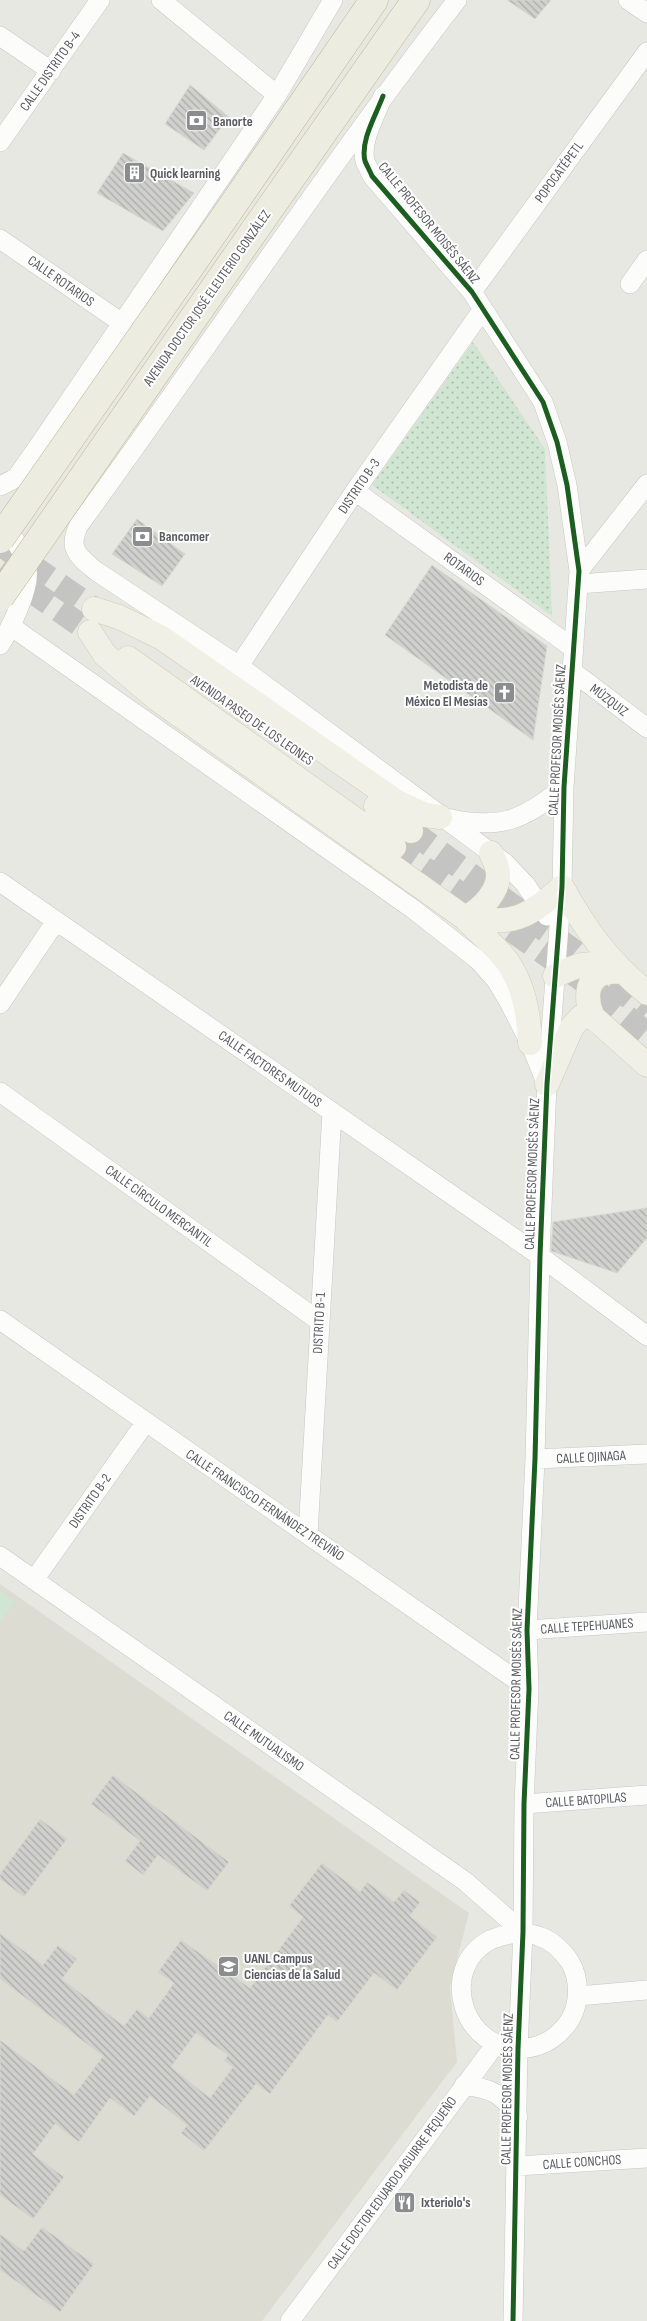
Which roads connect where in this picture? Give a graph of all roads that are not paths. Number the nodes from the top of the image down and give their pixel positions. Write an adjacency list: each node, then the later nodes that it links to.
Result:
1 (100, 0): 11 (street, CALLE DISTRITO B-4)
2 (161, 0): 12 (street)
3 (333, 0): 12 (street)
4 (374, 0): 29 (highway, bridge)
5 (416, 0): 32 (highway, AVENIDA DOCTOR JOSÉ ELEUTERIO GONZÁLEZ, bridge)
6 (457, 0): 13 (street)
7 (628, 0): 8 (street)
8 (647, 13)
9 (0, 36): 11 (street)
10 (647, 52): 18 (street, POPOCATÉPETL)
11 (51, 71): 14 (street, CALLE DISTRITO B-4)
12 (277, 95): 20 (street)
13 (383, 96): 18 (street, CALLE PROFESOR MOISÉS SÁENZ); 22 (street)
14 (0, 142)
15 (0, 239): 20 (street, CALLE ROTARIOS)
16 (647, 260): 17 (street)
17 (630, 284)
18 (472, 292): 19 (street, CALLE PROFESOR MOISÉS SÁENZ)
19 (483, 309): 27 (street, DISTRITO B-3); 30 (street, CALLE PROFESOR MOISÉS SÁENZ)
20 (122, 323): 21 (street)
21 (105, 348): 22 (street); 23 (street)
22 (173, 395): 24 (street)
23 (40, 444): 24 (street); 26 (street)
24 (113, 479): 37 (street)
25 (647, 484): 30 (street)
26 (0, 486)
27 (356, 491): 36 (street, ROTARIOS); 37 (street, DISTRITO B-3)
28 (0, 523): 34 (street)
29 (0, 539)
30 (578, 577): 31 (street); 36 (street, CALLE PROFESOR MOISÉS SÁENZ)
31 (647, 578)
32 (0, 598)
33 (89, 623): 41 (main road); 42 (main road, AVENIDA PASEO DE LOS LEONES); 43 (main road, AVENIDA PASEO DE LOS LEONES); 49 (main road)
34 (12, 628): 35 (street); 48 (street)
35 (0, 644)
36 (573, 648): 38 (street, CALLE PROFESOR MOISÉS SÁENZ)
37 (239, 666): 41 (street)
38 (572, 671): 39 (street, MÚZQUIZ); 40 (street, CALLE PROFESOR MOISÉS SÁENZ)
39 (647, 728)
40 (564, 787): 41 (street); 46 (street, CALLE PROFESOR MOISÉS SÁENZ)
41 (440, 817): 44 (street)
42 (411, 831)
43 (394, 847)
44 (491, 854): 47 (street); 49 (main road)
45 (0, 882): 50 (street, CALLE FACTORES MUTUOS)
46 (562, 887): 47 (main road); 51 (street, CALLE PROFESOR MOISÉS SÁENZ); 52 (main road)
47 (541, 906): 49 (main road); 51 (street)
48 (413, 909): 49 (street); 57 (street)
49 (465, 918): 57 (main road)
50 (56, 921): 55 (street); 61 (street, CALLE FACTORES MUTUOS)
51 (558, 935): 53 (street, CALLE PROFESOR MOISÉS SÁENZ)
52 (621, 972): 53 (main road); 54 (main road); 56 (main road)
53 (555, 976): 59 (street, CALLE PROFESOR MOISÉS SÁENZ)
54 (647, 993)
55 (0, 1004)
56 (593, 1017): 58 (main road); 59 (main road)
57 (530, 1043): 59 (street)
58 (647, 1065)
59 (547, 1084): 62 (street, CALLE PROFESOR MOISÉS SÁENZ)
60 (0, 1092): 64 (street, CALLE CÍRCULO MERCANTIL)
61 (332, 1112): 62 (street, CALLE FACTORES MUTUOS); 64 (street, DISTRITO B-1)
62 (540, 1256): 65 (street, CALLE FACTORES MUTUOS); 68 (street, CALLE PROFESOR MOISÉS SÁENZ)
63 (0, 1320): 66 (street, CALLE FRANCISCO FERNÁNDEZ TREVIÑO)
64 (318, 1321): 69 (street, DISTRITO B-1)
65 (647, 1336)
66 (145, 1423): 69 (street, CALLE FRANCISCO FERNÁNDEZ TREVIÑO); 71 (street, DISTRITO B-2)
67 (647, 1454): 68 (street, CALLE OJINAGA)
68 (535, 1459): 73 (street, CALLE PROFESOR MOISÉS SÁENZ)
69 (308, 1534): 74 (street, CALLE FRANCISCO FERNÁNDEZ TREVIÑO)
70 (0, 1556): 71 (street, CALLE MUTUALISMO)
71 (34, 1580): 77 (street, CALLE MUTUALISMO)
72 (647, 1622): 73 (street, CALLE TEPEHUANES)
73 (527, 1630): 74 (street, CALLE PROFESOR MOISÉS SÁENZ)
74 (529, 1689): 76 (street, CALLE PROFESOR MOISÉS SÁENZ)
75 (647, 1795): 76 (street, CALLE BATOPILAS)
76 (524, 1804): 77 (street, CALLE PROFESOR MOISÉS SÁENZ)
77 (523, 1932): 79 (street); 80 (street); 81 (street, CALLE PROFESOR MOISÉS SÁENZ)
78 (647, 1990): 79 (street)
79 (578, 1996): 81 (street)
80 (495, 2045): 81 (street); 82 (street, CALLE DOCTOR EDUARDO AGUIRRE PEQUEÑO)
81 (518, 2049): 83 (street, CALLE PROFESOR MOISÉS SÁENZ)
82 (464, 2085): 83 (street); 86 (street, CALLE DOCTOR EDUARDO AGUIRRE PEQUEÑO)
83 (518, 2117): 85 (street, CALLE PROFESOR MOISÉS SÁENZ)
84 (647, 2158): 85 (street, CALLE CONCHOS)
85 (517, 2166): 87 (street, CALLE PROFESOR MOISÉS SÁENZ)
86 (290, 2321)
87 (513, 2321)

